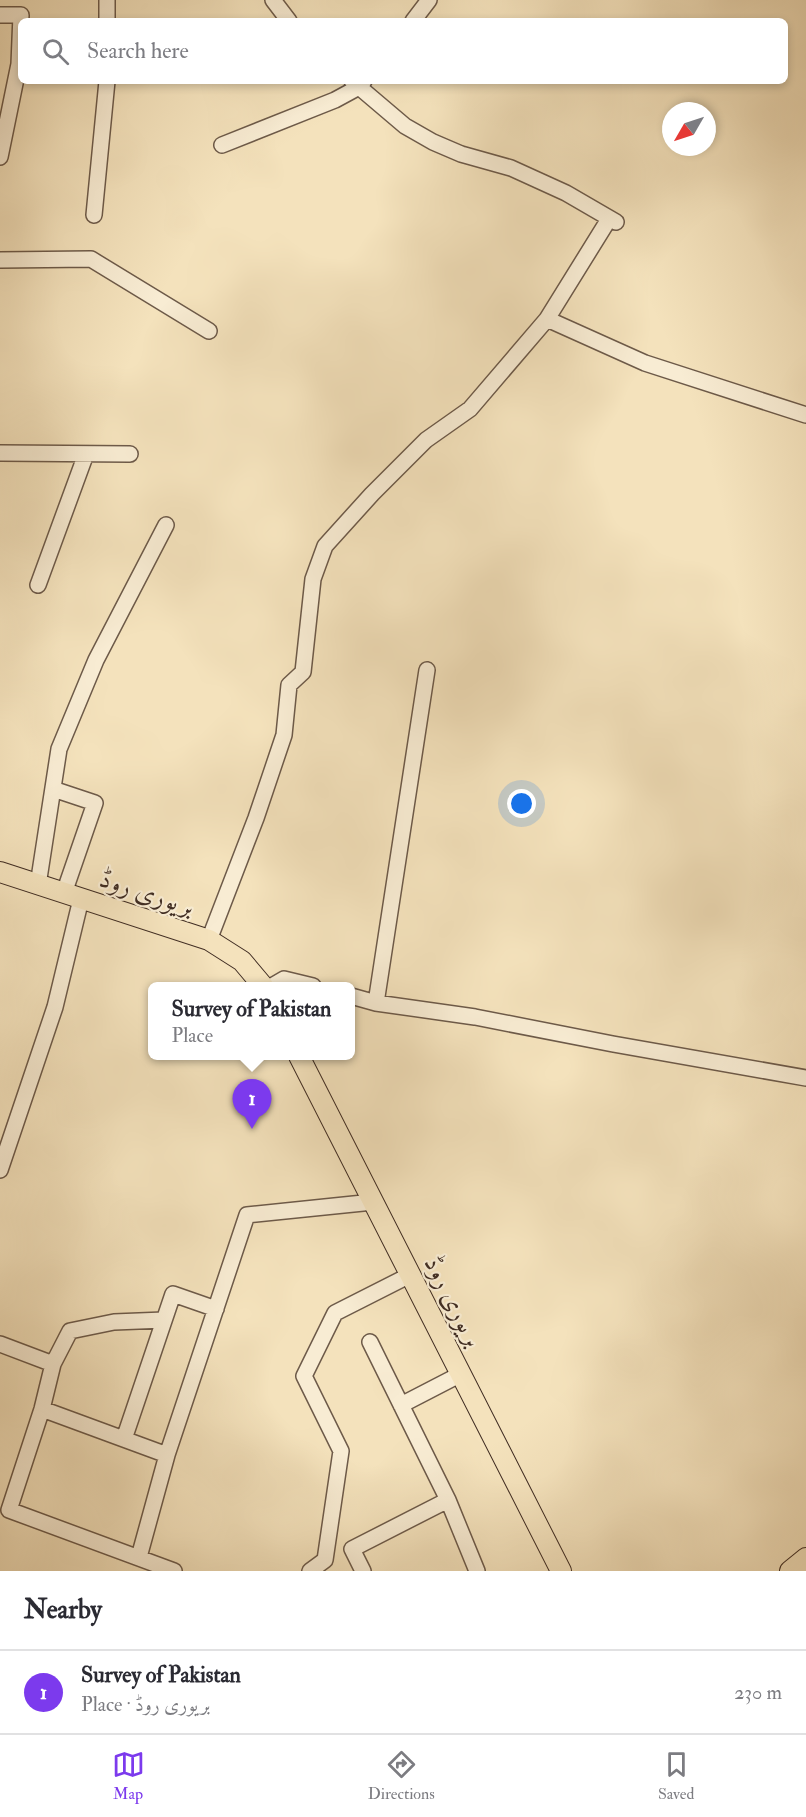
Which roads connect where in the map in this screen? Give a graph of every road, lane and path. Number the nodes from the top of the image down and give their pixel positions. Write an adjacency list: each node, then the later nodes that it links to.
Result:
1 (107, 0): 5 (street)
2 (429, 0): 6 (street)
3 (0, 15): 4 (street)
4 (21, 18)
5 (107, 18)
6 (415, 18)
7 (18, 69): 12 (street)
8 (107, 84): 13 (street)
9 (357, 84): 11 (street)
10 (359, 84): 15 (street)
11 (222, 145)
12 (0, 158)
13 (94, 215)
14 (0, 260): 16 (street)
15 (547, 319): 17 (street); 28 (street)
16 (209, 331)
17 (806, 415)
18 (0, 453): 19 (street)
19 (86, 454): 20 (street); 22 (street)
20 (130, 454)
21 (166, 525): 24 (street)
22 (38, 585)
23 (427, 670): 33 (street)
24 (53, 789): 26 (street); 27 (street)
25 (0, 872): 26 (main road, بریوری روڈ)
26 (38, 885): 27 (main road, بریوری روڈ)
27 (72, 896): 28 (main road, بریوری روڈ); 36 (street)
28 (209, 940): 29 (main road, بریوری روڈ)
29 (259, 982)
30 (280, 982): 31 (street)
31 (295, 982)
32 (355, 997): 33 (street)
33 (376, 1003): 35 (street)
34 (300, 1060): 37 (main road, بریوری روڈ)
35 (806, 1078)
36 (0, 1170)
37 (373, 1202): 38 (main road, بریوری روڈ); 39 (street)
38 (410, 1275): 44 (main road, بریوری روڈ); 53 (street)
39 (216, 1309): 40 (street); 48 (street)
40 (164, 1320): 43 (street); 47 (street)
41 (370, 1342): 45 (street)
42 (0, 1344): 43 (street)
43 (53, 1364): 46 (street)
44 (460, 1374): 45 (street); 56 (main road, بریوری روڈ)
45 (401, 1405): 49 (street)
46 (42, 1409): 47 (street); 50 (street)
47 (124, 1440): 48 (street)
48 (167, 1455): 50 (street)
49 (448, 1500): 54 (street); 55 (street)
50 (139, 1557): 52 (street)
51 (806, 1558): 57 (main road)
52 (174, 1571)
53 (310, 1571)
54 (363, 1571)
55 (477, 1571)
56 (561, 1571)
57 (790, 1571)

